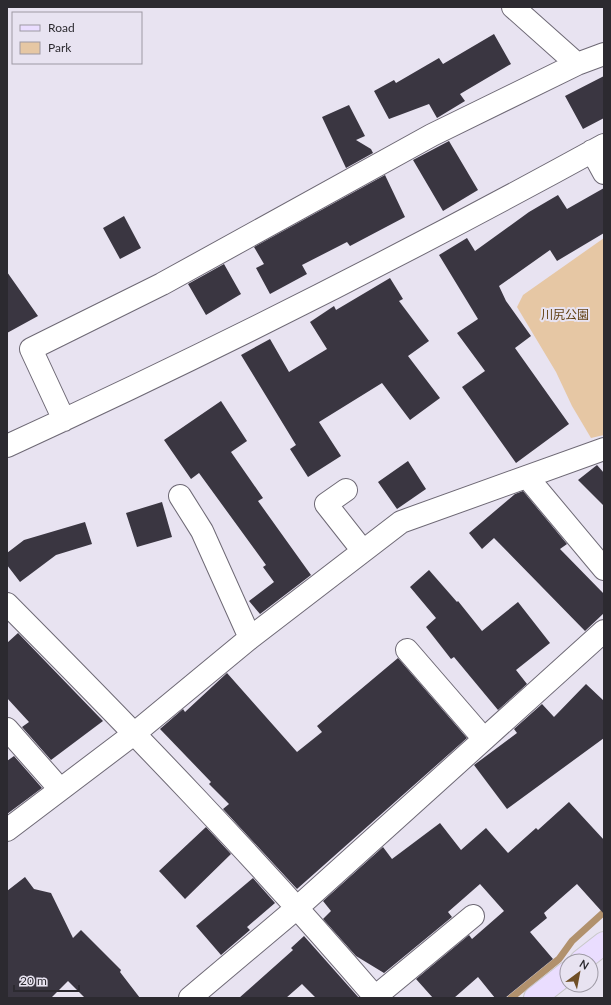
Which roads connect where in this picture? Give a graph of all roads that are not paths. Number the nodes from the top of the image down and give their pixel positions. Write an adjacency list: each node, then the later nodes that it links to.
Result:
1 (513, 7): 3 (street)
2 (604, 54): 3 (street)
3 (577, 64): 6 (street)
4 (598, 148): 5 (street); 6 (street)
5 (604, 173)
6 (64, 420): 7 (street)
7 (7, 446)
8 (604, 449): 9 (street)
9 (528, 477): 12 (street); 13 (street)
10 (346, 490): 12 (street)
11 (180, 496): 16 (street)
12 (363, 551): 16 (street)
13 (604, 569)
14 (7, 604): 19 (street)
15 (604, 631): 20 (street)
16 (250, 638): 19 (street)
17 (407, 650): 20 (street)
18 (7, 729): 21 (street)
19 (135, 733): 21 (street); 23 (street)
20 (484, 739): 23 (street)
21 (59, 788): 22 (street)
22 (7, 830)
23 (298, 907): 28 (street); 29 (street)
24 (473, 916): 28 (street)
25 (604, 943): 26 (main road)
26 (591, 953)
27 (559, 979): 30 (main road)
28 (376, 997)
29 (190, 998)
30 (535, 998)

